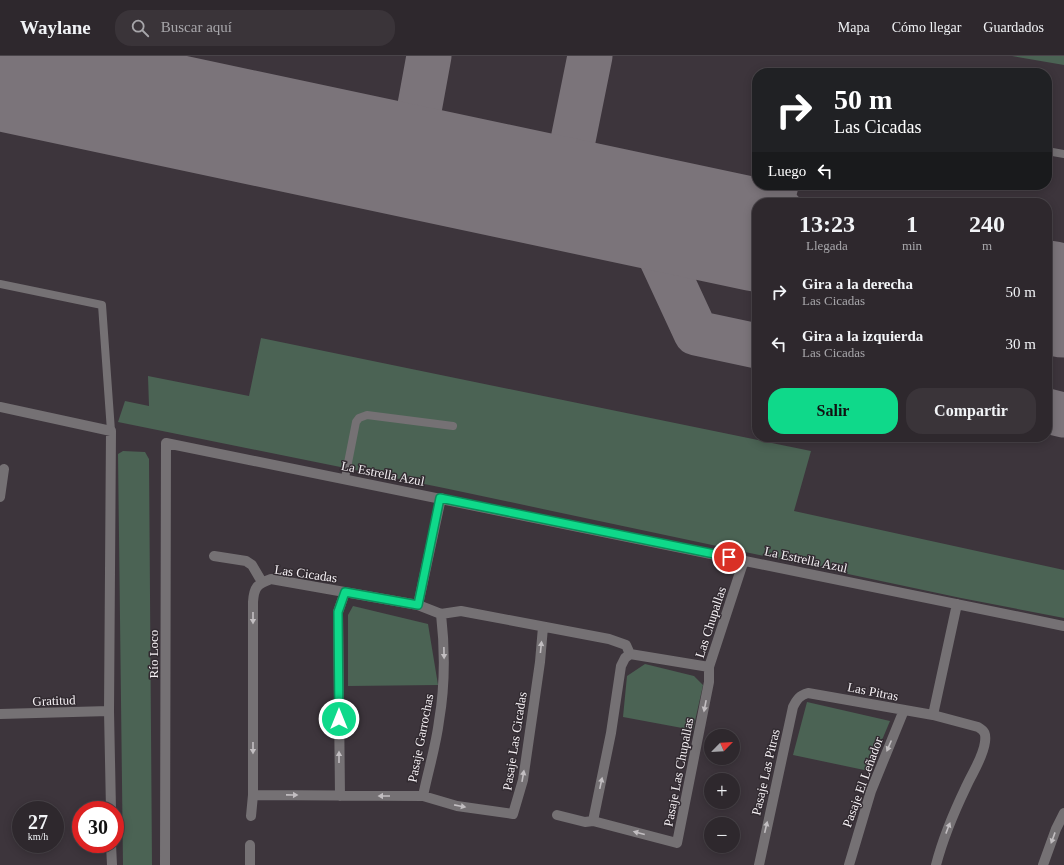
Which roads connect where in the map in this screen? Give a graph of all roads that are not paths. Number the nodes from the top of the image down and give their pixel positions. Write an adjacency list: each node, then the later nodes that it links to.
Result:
1 (1052, 152): 2 (lane)
2 (1064, 154)
3 (0, 284): 6 (lane)
4 (0, 407): 6 (street)
5 (453, 426): 9 (lane)
6 (111, 432): 25 (street)
7 (166, 443): 9 (street, La Estrella Azul); 39 (street, Río Loco)
8 (4, 470): 10 (street)
9 (345, 478): 11 (street, La Estrella Azul)
10 (0, 497)
11 (440, 498): 13 (street, La Estrella Azul); 17 (street)
12 (214, 556): 14 (street)
13 (744, 560): 16 (street, La Estrella Azul); 22 (street, Las Chupallas)
14 (262, 582): 15 (street, Las Cicadas); 28 (street, one-way to 28)
15 (345, 592): 17 (street, Las Cicadas); 29 (street, one-way to 15)
16 (957, 604): 20 (street, La Estrella Azul); 27 (street)
17 (418, 605): 18 (street, Las Cicadas)
18 (441, 614): 19 (street); 30 (street, Pasaje Garrochas, one-way to 30)
19 (543, 626): 21 (street); 30 (street, Pasaje Las Cicadas, one-way to 19)
20 (1064, 626)
21 (630, 654): 22 (street, Las Chupallas); 35 (street, one-way to 21)
22 (709, 667): 35 (street, Pasaje Las Chupallas, one-way to 35)
23 (808, 693): 24 (street, Las Pitras); 41 (street, Pasaje Las Pitras, one-way to 23)
24 (904, 710): 27 (street, Las Pitras); 42 (street, Pasaje El Leñador, one-way to 42)
25 (109, 711): 26 (street, Gratitud); 31 (street)
26 (0, 714)
27 (933, 715): 43 (street, Las Pitras, one-way to 27)
28 (253, 795): 29 (street, Pasaje Las Cicadas, one-way to 29); 33 (street)
29 (340, 796): 30 (street, Pasaje Las Cicadas, one-way to 29)
30 (423, 796)
31 (110, 801)
32 (1064, 813): 44 (street, one-way to 44)
33 (251, 816)
34 (557, 816): 35 (street, Pasaje Las Chupallas)
35 (593, 821)
36 (250, 845): 40 (street)
37 (111, 853): 38 (street)
38 (112, 865)
39 (166, 865)
40 (250, 865)
41 (759, 865)
42 (849, 865)
43 (936, 865)
44 (1043, 865)

